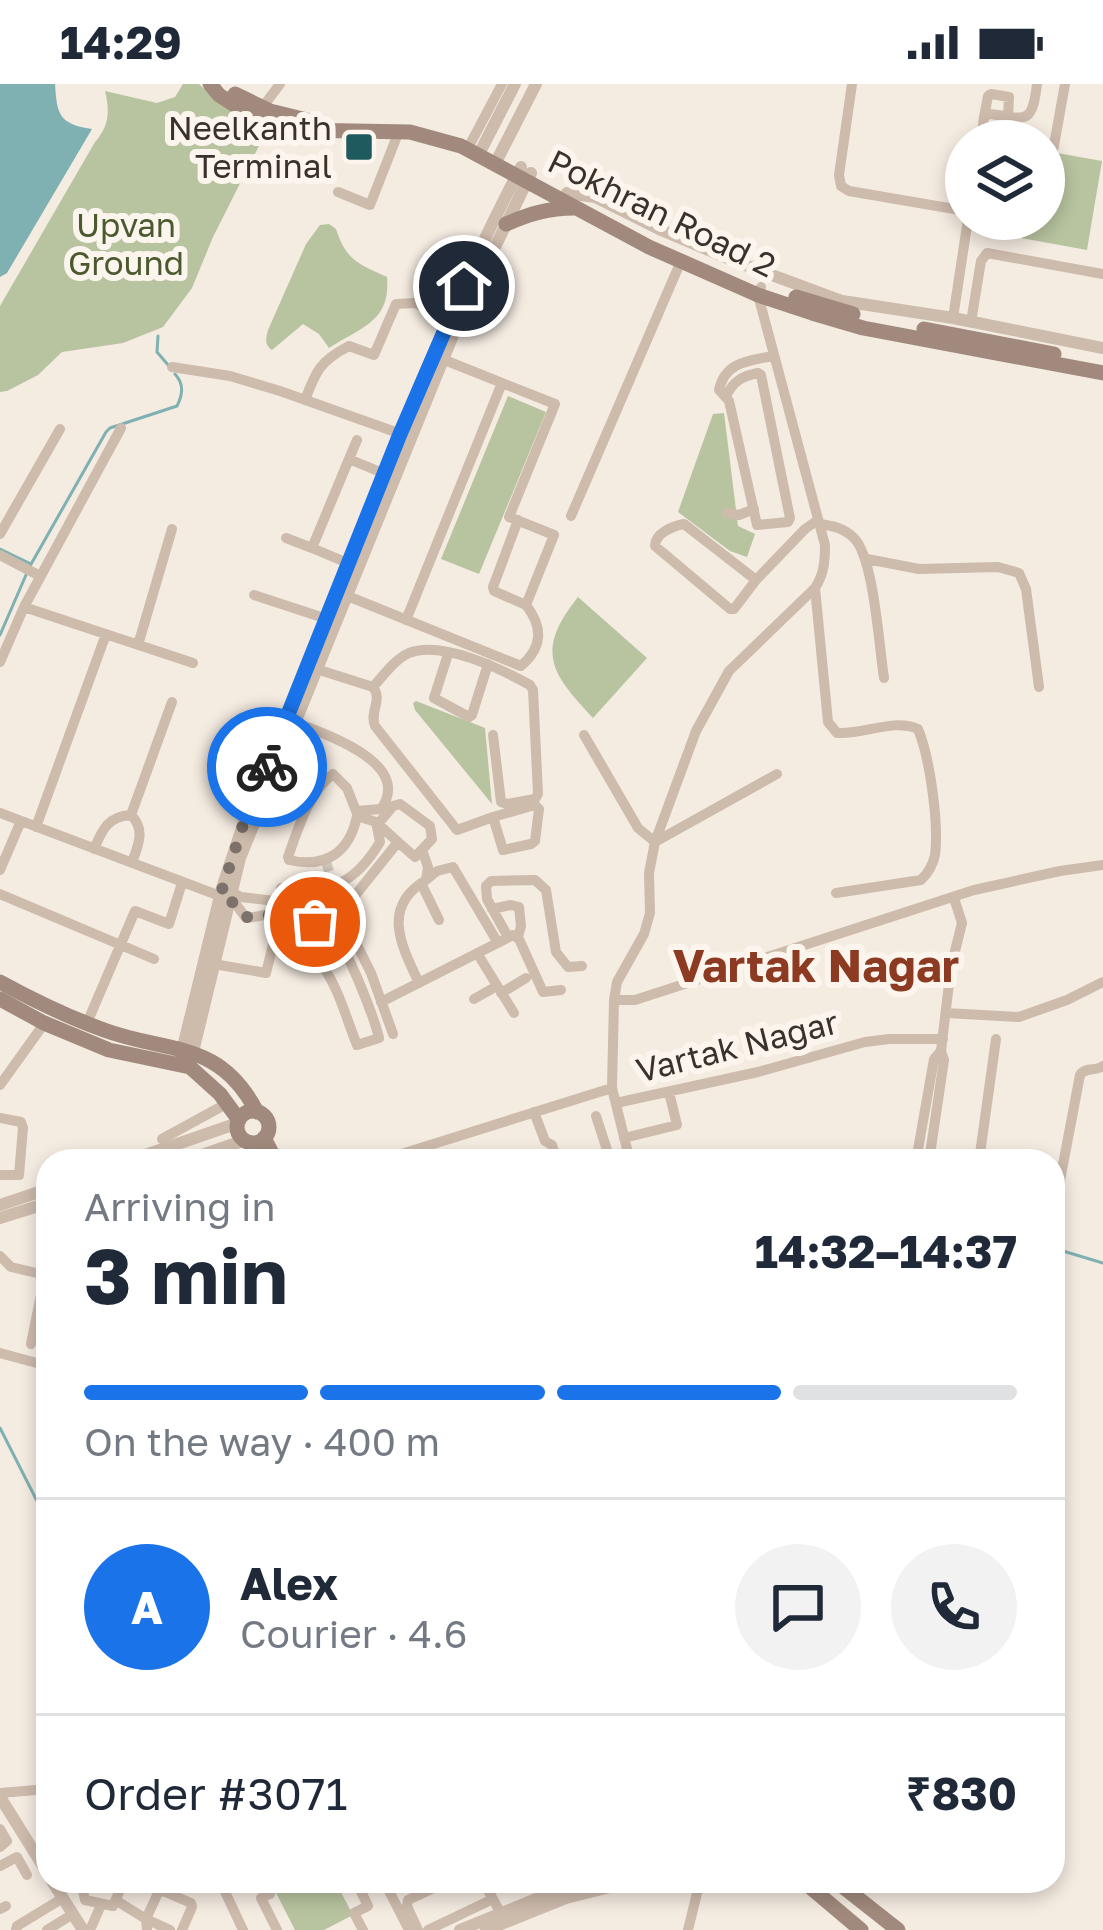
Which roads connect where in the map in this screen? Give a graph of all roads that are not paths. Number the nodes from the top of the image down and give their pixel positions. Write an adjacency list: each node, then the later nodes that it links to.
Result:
1 (210, 84): 15 (main road, Pokhran Road 2)
2 (224, 84): 10 (main road, Pokhran Road 2)
3 (280, 84): 10 (street)
4 (502, 84): 16 (street)
5 (515, 84): 16 (street)
6 (536, 84): 17 (street)
7 (853, 84): 22 (street)
8 (1037, 84): 12 (street)
9 (1065, 84): 14 (street)
10 (262, 108): 16 (main road, Pokhran Road 2)
11 (984, 117): 12 (street); 12 (street); 13 (street)
12 (1008, 117)
13 (984, 120)
14 (1059, 120)
15 (398, 131): 16 (main road, Pokhran Road 2); 19 (street)
16 (475, 148): 17 (main road, Pokhran Road 2)
17 (497, 160): 18 (main road, Pokhran Road 2)
18 (524, 174): 20 (main road, Pokhran Road 2); 21 (main road, Pokhran Road 2); 23 (street); 29 (street)
19 (338, 193)
20 (567, 193): 27 (main road, Pokhran Road 2); 28 (street)
21 (577, 208): 23 (main road); 25 (main road, Pokhran Road 2)
22 (945, 211)
23 (506, 224): 29 (street)
24 (964, 240): 28 (street)
25 (681, 261): 27 (main road, Pokhran Road 2); 50 (street)
26 (1103, 274): 30 (street)
27 (759, 291): 33 (street); 34 (main road, Pokhran Road 2); 36 (main road, Pokhran Road 2)
28 (953, 319): 30 (street)
29 (453, 321): 32 (street); 39 (street)
30 (971, 322): 31 (street)
31 (1103, 348)
32 (438, 357): 37 (street); 42 (street)
33 (771, 363): 38 (street); 46 (street)
34 (1103, 363)
35 (172, 367): 39 (street)
36 (1103, 374)
37 (502, 383): 52 (street); 71 (street)
38 (722, 393): 48 (street); 54 (street)
39 (305, 400): 42 (street)
40 (121, 428): 63 (street)
41 (60, 429): 57 (street)
42 (405, 435): 45 (street); 67 (street)
43 (357, 440): 44 (street)
44 (349, 459): 45 (street); 59 (street)
45 (385, 474): 62 (street)
46 (808, 485): 47 (street); 53 (street)
47 (794, 488)
48 (750, 507): 49 (street); 54 (street)
49 (726, 513)
50 (571, 516)
51 (802, 517): 53 (street)
52 (518, 520): 68 (street); 68 (street)
53 (818, 520): 61 (street); 64 (street); 65 (street)
54 (757, 523): 55 (street)
55 (742, 526)
56 (172, 529): 73 (street)
57 (0, 534)
58 (286, 538): 59 (street)
59 (312, 548): 62 (street)
60 (0, 555): 63 (street)
61 (867, 559): 79 (street); 81 (street)
62 (350, 564): 70 (street)
63 (40, 577): 69 (street)
64 (756, 580): 64 (street)
65 (815, 588): 95 (street); 104 (street)
66 (254, 595): 70 (street)
67 (346, 596): 71 (street); 78 (street)
68 (526, 604): 71 (street)
69 (24, 607): 72 (street); 75 (street)
70 (327, 619): 78 (street)
71 (406, 620)
72 (106, 634): 73 (street); 93 (street)
73 (138, 645): 76 (street)
74 (448, 654): 77 (street); 77 (street); 80 (street)
75 (0, 662)
76 (193, 664)
77 (488, 664): 84 (street)
78 (312, 667): 80 (street); 83 (street)
79 (884, 678)
80 (373, 687): 91 (street)
81 (1039, 687)
82 (172, 702): 90 (street)
83 (290, 720): 87 (street); 88 (street)
84 (493, 735)
85 (584, 735): 95 (street)
86 (777, 774): 95 (street)
87 (268, 776): 88 (street); 106 (street)
88 (313, 797): 103 (street)
89 (0, 813): 92 (street)
90 (131, 815): 96 (street); 98 (street)
91 (493, 817): 91 (street)
92 (21, 821): 93 (street); 100 (street)
93 (35, 827): 96 (street)
94 (398, 842): 97 (street); 97 (street); 108 (street)
95 (656, 842): 130 (street)
96 (94, 849): 98 (street)
97 (422, 850): 101 (street)
98 (132, 863): 102 (street)
99 (1103, 865): 109 (street)
100 (0, 870)
101 (423, 882): 111 (street); 114 (street); 125 (street)
102 (182, 884): 106 (street); 115 (street)
103 (281, 888)
104 (836, 893)
105 (0, 894): 115 (street)
106 (233, 895): 107 (street); 113 (street); 120 (street)
107 (331, 897): 108 (street); 112 (street)
108 (353, 898): 112 (street)
109 (954, 898): 130 (street); 133 (street)
110 (492, 909): 114 (street); 114 (street); 116 (street)
111 (439, 920)
112 (345, 921): 113 (street); 131 (street)
113 (331, 935): 120 (street)
114 (508, 939): 117 (street); 118 (street)
115 (121, 944): 119 (street); 135 (street)
116 (556, 952): 118 (street); 121 (street)
117 (477, 953): 125 (street); 126 (street)
118 (526, 957): 127 (street)
119 (154, 959)
120 (208, 963): 139 (street)
121 (582, 966)
122 (526, 978): 126 (street)
123 (0, 982): 134 (main road)
124 (1103, 982): 133 (street)
125 (418, 983): 131 (street)
126 (499, 990): 129 (street); 132 (street)
127 (562, 990)
128 (0, 999): 134 (main road)
129 (474, 999)
130 (614, 1000): 142 (street)
131 (381, 1002): 136 (street)
132 (514, 1013)
133 (946, 1013): 138 (street)
134 (51, 1017): 135 (main road); 139 (main road); 141 (street)
135 (87, 1023): 139 (main road)
136 (393, 1034)
137 (996, 1039): 164 (street)
138 (942, 1045): 143 (street, Vartak Nagar); 162 (street); 163 (street)
139 (186, 1058): 145 (main road); 146 (main road)
140 (1103, 1066): 165 (street)
141 (0, 1085)
142 (612, 1088): 144 (street); 147 (street)
143 (669, 1092): 144 (street, Vartak Nagar); 151 (street)
144 (616, 1103): 151 (street)
145 (226, 1104): 150 (main road); 152 (street)
146 (256, 1112): 150 (main road); 153 (main road)
147 (534, 1112): 158 (street); 159 (street)
148 (596, 1116): 160 (street)
149 (0, 1118): 167 (street)
150 (238, 1122): 153 (main road); 154 (street)
151 (624, 1138): 161 (street)
152 (162, 1139)
153 (253, 1140): 155 (street); 156 (main road); 157 (main road)
154 (162, 1149)
155 (225, 1149)
156 (256, 1149)
157 (263, 1149)
158 (418, 1149)
159 (553, 1149)
160 (606, 1149)
161 (625, 1149)
162 (918, 1149)
163 (930, 1149)
164 (981, 1149)
165 (1065, 1154)
166 (0, 1175): 167 (street)
167 (16, 1176): 171 (street)
168 (36, 1196): 171 (street)
169 (36, 1204): 171 (street)
170 (0, 1205): 171 (street)
171 (16, 1207): 172 (street)
172 (0, 1218)
173 (0, 1256): 174 (street)
174 (36, 1273)
175 (36, 1323): 176 (street)
176 (32, 1344)
177 (0, 1353): 178 (street)
178 (36, 1363)
179 (36, 1790): 180 (street)
180 (0, 1795): 183 (street)
181 (0, 1828): 182 (street)
182 (0, 1847)
183 (32, 1849): 184 (street); 185 (street)
184 (36, 1855)
185 (17, 1857): 186 (street); 187 (street)
186 (0, 1866)
187 (27, 1875)
188 (60, 1893): 204 (street)
189 (83, 1893): 206 (street)
190 (119, 1893): 205 (street)
191 (158, 1893): 209 (street)
192 (168, 1893): 215 (street)
193 (226, 1893): 216 (street)
194 (269, 1893): 217 (street)
195 (362, 1893): 218 (street)
196 (390, 1893): 219 (street)
197 (423, 1893): 220 (street)
198 (490, 1893): 207 (street)
199 (542, 1893): 207 (street)
200 (587, 1893): 223 (street)
201 (697, 1893): 224 (street)
202 (818, 1893): 210 (main road)
203 (851, 1893): 225 (main road)
204 (63, 1898): 208 (street); 212 (street)
205 (116, 1901): 206 (street); 209 (street)
206 (101, 1905): 213 (street)
207 (496, 1905): 221 (street); 222 (street)
208 (73, 1914): 211 (street); 213 (street)
209 (146, 1924): 214 (street)
210 (854, 1927)
211 (55, 1928)
212 (16, 1930)
213 (87, 1930)
214 (170, 1930)
215 (182, 1930)
216 (243, 1930)
217 (278, 1930)
218 (363, 1930)
219 (409, 1930)
220 (418, 1930)
221 (428, 1930)
222 (460, 1930)
223 (486, 1930)
224 (688, 1930)
225 (898, 1930)

